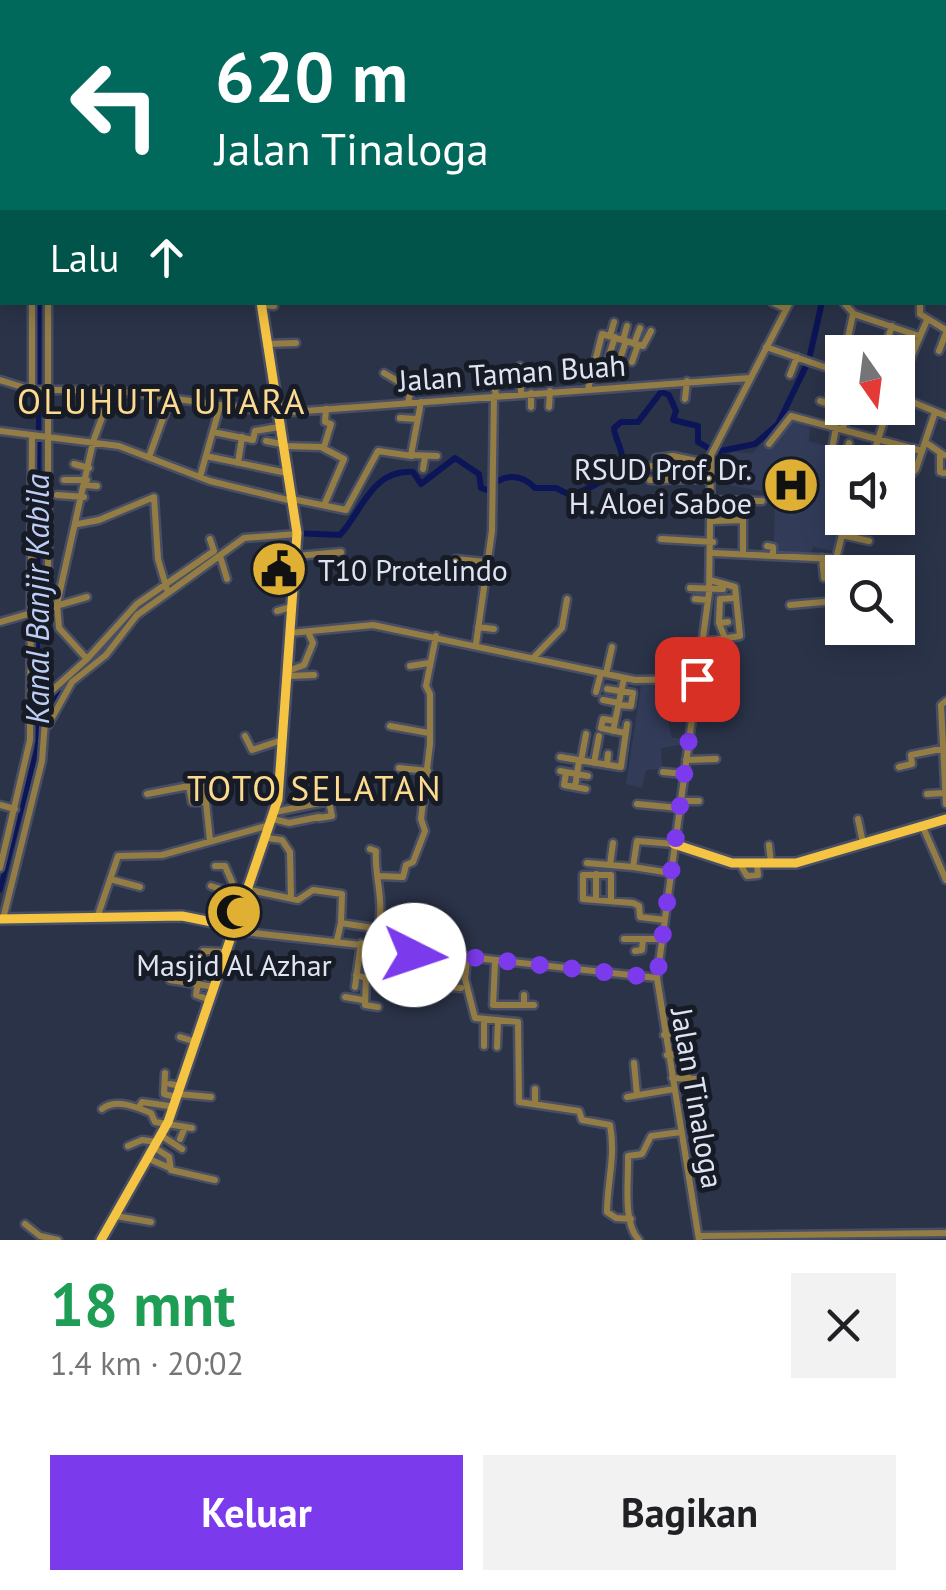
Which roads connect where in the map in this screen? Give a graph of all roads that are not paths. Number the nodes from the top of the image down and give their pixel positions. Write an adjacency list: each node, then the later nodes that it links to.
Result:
1 (32, 305): 38 (street)
2 (48, 305): 40 (street)
3 (262, 305): 21 (main road)
4 (268, 305): 6 (street)
5 (919, 305): 9 (street)
6 (274, 306)
7 (788, 306): 22 (street)
8 (849, 307): 12 (street); 16 (street)
9 (927, 320): 15 (street); 18 (street)
10 (614, 322): 19 (street)
11 (628, 326): 19 (street)
12 (892, 326): 17 (street); 18 (street)
13 (640, 328): 19 (street)
14 (651, 331): 19 (street)
15 (946, 331): 24 (street)
16 (846, 335)
17 (889, 335)
18 (919, 336): 23 (street)
19 (624, 340): 25 (street); 27 (street); 28 (street); 28 (street)
20 (296, 343): 21 (street)
21 (267, 344): 56 (main road)
22 (766, 346): 26 (street); 34 (street)
23 (915, 346)
24 (940, 351)
25 (620, 359)
26 (806, 359): 29 (street); 33 (street)
27 (632, 362)
28 (592, 364): 37 (street)
29 (825, 365)
30 (520, 366): 43 (street)
31 (384, 373): 49 (street)
32 (506, 374): 44 (street)
33 (790, 375)
34 (750, 378): 36 (street, Jalan Taman Buah); 86 (street)
35 (0, 380): 38 (street, Jalan Taman Buah)
36 (687, 381): 37 (street, Jalan Taman Buah); 46 (street)
37 (588, 389): 41 (street, Jalan Taman Buah)
38 (33, 390): 40 (street, Jalan Taman Buah)
39 (112, 390): 40 (street, Jalan Taman Buah); 45 (street, Jalan Taman Buah); 70 (street)
40 (47, 391): 68 (street)
41 (550, 392): 42 (street, Jalan Taman Buah); 53 (street)
42 (531, 393): 43 (street, Jalan Taman Buah); 52 (street)
43 (522, 394): 44 (street, Jalan Taman Buah)
44 (495, 396): 48 (street, Jalan Taman Buah); 131 (street)
45 (170, 399): 51 (street, Jalan Taman Buah); 84 (street)
46 (685, 399)
47 (820, 401): 62 (street)
48 (420, 402): 49 (street, Jalan Taman Buah); 59 (street)
49 (408, 403): 54 (street, Jalan Taman Buah)
50 (915, 403): 55 (street)
51 (220, 406): 56 (street, Jalan Taman Buah); 64 (street)
52 (530, 407)
53 (550, 408)
54 (326, 409): 56 (street, Jalan Taman Buah); 76 (street)
55 (935, 412): 57 (street); 71 (street)
56 (278, 413): 61 (main road)
57 (946, 416)
58 (400, 418): 59 (street)
59 (418, 418): 81 (street)
60 (883, 425): 67 (street)
61 (279, 427): 69 (street); 73 (main road)
62 (840, 428): 67 (street); 72 (street); 74 (street)
63 (0, 431): 65 (street)
64 (213, 432): 66 (street); 80 (street)
65 (34, 436): 68 (street); 150 (street)
66 (242, 437): 69 (street); 87 (street)
67 (880, 437): 75 (street); 77 (street)
68 (48, 438): 70 (street); 148 (street)
69 (260, 441): 73 (street)
70 (94, 442): 84 (street); 91 (street)
71 (925, 442): 77 (street); 79 (street)
72 (770, 444)
73 (282, 445): 76 (street); 95 (main road)
74 (833, 445)
75 (877, 445)
76 (324, 448): 110 (street)
77 (918, 449): 78 (street); 93 (street)
78 (915, 453)
79 (942, 454): 96 (street)
80 (206, 456): 87 (street); 97 (street)
81 (412, 456): 83 (street); 110 (street)
82 (437, 456): 83 (street)
83 (425, 457): 94 (street)
84 (149, 458): 97 (street)
85 (656, 458): 86 (street)
86 (711, 460): 98 (street, Jalan Tinaloga)
87 (238, 463): 95 (street)
88 (74, 464): 91 (street)
89 (678, 465): 92 (street)
90 (651, 466): 92 (street)
91 (89, 468): 102 (street)
92 (666, 468): 101 (street)
93 (915, 468)
94 (423, 469)
95 (287, 472): 106 (main road)
96 (944, 473)
97 (200, 477): 106 (street)
98 (712, 479): 101 (street); 107 (street, Jalan Tinaloga)
99 (64, 480): 102 (street)
100 (650, 480): 101 (street)
101 (665, 480)
102 (86, 482): 103 (street); 105 (street)
103 (97, 486)
104 (57, 494): 105 (street)
105 (84, 496): 113 (street)
106 (292, 500): 110 (street); 114 (main road)
107 (715, 500): 109 (street); 112 (street, Jalan Tinaloga)
108 (762, 501): 109 (street)
109 (742, 503): 111 (street)
110 (325, 504)
111 (743, 520): 112 (street); 127 (street)
112 (715, 521): 119 (street, Jalan Tinaloga)
113 (78, 524): 138 (street); 146 (street)
114 (297, 532): 125 (street); 126 (main road)
115 (842, 535): 118 (street); 124 (street)
116 (210, 539): 138 (street)
117 (661, 539): 119 (street)
118 (869, 541)
119 (713, 542): 122 (street, Jalan Tinaloga)
120 (767, 546): 123 (street)
121 (341, 552): 126 (street)
122 (714, 553): 127 (street); 136 (street, Jalan Tinaloga)
123 (773, 555): 127 (street); 128 (street)
124 (837, 555)
125 (220, 556): 135 (street); 138 (street)
126 (296, 556): 147 (main road)
127 (740, 556)
128 (822, 558): 129 (street); 134 (street)
129 (825, 558)
130 (456, 559): 131 (street)
131 (485, 562): 133 (street)
132 (439, 571): 133 (street)
133 (483, 575): 154 (street)
134 (824, 578)
135 (227, 579)
136 (714, 585): 137 (street); 140 (street); 143 (street, Jalan Tinaloga)
137 (690, 588)
138 (167, 589): 165 (street); 182 (street)
139 (86, 597): 146 (street)
140 (736, 598): 153 (street); 160 (street)
141 (566, 599): 164 (street)
142 (695, 599): 143 (street)
143 (708, 600): 155 (street, Jalan Tinaloga)
144 (825, 603): 145 (street)
145 (790, 605)
146 (57, 606): 148 (street); 165 (street)
147 (292, 606): 149 (street); 159 (main road)
148 (47, 608): 150 (street)
149 (276, 611)
150 (32, 613): 151 (street); 220 (street)
151 (0, 622)
152 (728, 622): 153 (street)
153 (719, 626): 155 (street); 160 (street)
154 (478, 627): 156 (street); 162 (street)
155 (706, 628): 161 (street, Jalan Tinaloga)
156 (494, 629)
157 (309, 634): 158 (street); 159 (street); 168 (street)
158 (436, 636): 162 (street); 166 (street)
159 (290, 637): 168 (main road)
160 (726, 641): 161 (street)
161 (704, 642): 172 (street, Jalan Tinaloga)
162 (476, 644): 164 (street)
163 (612, 648): 169 (street)
164 (535, 656): 169 (street)
165 (87, 659): 257 (street)
166 (431, 663): 167 (street); 186 (street)
167 (410, 666)
168 (288, 673): 170 (street); 191 (main road)
169 (604, 674): 171 (street); 175 (street)
170 (314, 675)
171 (624, 678): 172 (street); 174 (street)
172 (697, 679): 179 (street, Jalan Tinaloga)
173 (608, 689): 174 (street)
174 (622, 691): 180 (street); 180 (street)
175 (596, 692)
176 (602, 700): 180 (street)
177 (946, 701): 187 (street)
178 (718, 702): 179 (street)
179 (693, 703): 196 (street, Jalan Tinaloga)
180 (619, 704): 181 (street)
181 (616, 718): 183 (street); 185 (street); 185 (street)
182 (48, 725)
183 (626, 725): 185 (street); 199 (street)
184 (390, 726): 186 (street)
185 (613, 731)
186 (429, 732): 202 (street)
187 (944, 733): 193 (street)
188 (586, 734): 197 (street)
189 (245, 736): 191 (street)
190 (599, 736): 198 (street)
191 (283, 740): 222 (main road)
192 (570, 749): 197 (street)
193 (944, 749): 200 (street); 210 (street)
194 (608, 754): 199 (street)
195 (716, 759): 196 (street)
196 (688, 760): 205 (street, Jalan Tinaloga)
197 (580, 761): 198 (street); 204 (street)
198 (594, 763): 199 (street)
199 (607, 765)
200 (899, 767)
201 (399, 768): 202 (street)
202 (428, 771): 243 (street)
203 (662, 772): 205 (street)
204 (577, 774): 206 (street); 208 (street); 208 (street)
205 (684, 774): 215 (street, Jalan Tinaloga)
206 (588, 776)
207 (190, 786): 211 (street); 214 (street); 214 (street)
208 (575, 787): 209 (street)
209 (586, 789)
210 (944, 793): 212 (street); 217 (street)
211 (146, 794)
212 (927, 794)
213 (699, 801): 215 (street)
214 (206, 802): 227 (street)
215 (681, 803): 216 (street); 229 (street, Jalan Tinaloga)
216 (637, 804)
217 (946, 804)
218 (0, 805): 220 (street)
219 (317, 807): 221 (street); 221 (street); 222 (street)
220 (14, 809): 240 (street)
221 (319, 818): 222 (street)
222 (273, 819): 226 (main road); 227 (street)
223 (858, 819): 230 (street)
224 (946, 819): 225 (main road)
225 (922, 824): 230 (main road); 232 (street)
226 (268, 838): 248 (main road); 249 (street)
227 (210, 841): 244 (street)
228 (612, 843): 237 (street)
229 (674, 844): 236 (main road); 239 (street); 241 (street, Jalan Tinaloga)
230 (864, 844): 236 (main road)
231 (768, 845): 236 (street)
232 (930, 845): 233 (street); 245 (street)
233 (921, 848)
234 (370, 850): 243 (street)
235 (587, 863): 237 (street)
236 (771, 864)
237 (610, 865): 239 (street)
238 (214, 866): 253 (street)
239 (633, 867): 241 (street)
240 (0, 868)
241 (671, 873): 258 (street, Jalan Tinaloga)
242 (596, 874): 251 (street); 251 (street); 252 (street)
243 (379, 876): 261 (street)
244 (110, 880): 247 (street); 255 (street)
245 (946, 880)
246 (212, 886): 253 (street)
247 (140, 887)
248 (250, 890): 249 (street); 253 (main road)
249 (291, 898): 259 (street)
250 (222, 899): 253 (street)
251 (596, 899): 252 (street)
252 (611, 900): 258 (street)
253 (238, 902): 262 (main road)
254 (4, 903): 257 (street)
255 (97, 918): 256 (main road); 257 (main road)
256 (197, 918): 257 (main road); 262 (main road)
257 (1, 919)
258 (665, 920): 265 (street, Jalan Tinaloga)
259 (338, 923): 260 (street); 266 (street)
260 (357, 925): 261 (street); 268 (street)
261 (378, 928): 263 (street)
262 (238, 929): 266 (street); 271 (main road)
263 (392, 930)
264 (624, 939): 267 (street)
265 (662, 939): 267 (street); 277 (street, Jalan Tinaloga)
266 (336, 940): 268 (street)
267 (642, 940): 270 (street)
268 (358, 942): 269 (street); 275 (street)
269 (415, 951): 272 (street); 276 (street)
270 (636, 951)
271 (228, 952): 280 (street); 281 (main road)
272 (427, 953): 273 (street); 279 (street)
273 (466, 958): 274 (street); 293 (street)
274 (496, 963): 277 (street); 289 (street)
275 (356, 975): 282 (street); 287 (street)
276 (408, 977): 279 (street); 285 (street)
277 (657, 978): 294 (street, Jalan Tinaloga)
278 (170, 980): 280 (street)
279 (422, 982): 283 (street)
280 (198, 984): 281 (street); 288 (street)
281 (216, 987): 288 (main road)
282 (355, 987)
283 (461, 988)
284 (524, 994): 290 (street)
285 (399, 995)
286 (345, 997): 287 (street)
287 (363, 1000): 292 (street)
288 (212, 1001): 297 (main road)
289 (493, 1005): 290 (street); 293 (street)
290 (524, 1005): 291 (street)
291 (534, 1005)
292 (378, 1006)
293 (492, 1020): 298 (street); 299 (street); 312 (street)
294 (664, 1035): 296 (street); 300 (street, Jalan Tinaloga)
295 (180, 1037): 297 (street)
296 (688, 1041)
297 (197, 1042): 308 (main road)
298 (484, 1046)
299 (497, 1047)
300 (667, 1056): 303 (street); 304 (street, Jalan Tinaloga)
301 (634, 1063): 309 (street)
302 (165, 1073): 308 (street)
303 (688, 1077): 304 (street); 305 (street)
304 (672, 1078): 307 (street, Jalan Tinaloga)
305 (698, 1078)
306 (536, 1089): 312 (street)
307 (674, 1089): 309 (street); 316 (street, Jalan Tinaloga)
308 (175, 1093): 311 (street); 313 (street); 315 (main road)
309 (637, 1095): 310 (street)
310 (627, 1097)
311 (211, 1098)
312 (535, 1104): 324 (street)
313 (138, 1108): 314 (street); 315 (street)
314 (102, 1109)
315 (168, 1122): 317 (street); 318 (main road)
316 (681, 1132): 325 (street); 332 (street, Jalan Tinaloga)
317 (177, 1140): 318 (street); 320 (street); 321 (street)
318 (158, 1142): 319 (street); 321 (street); 322 (main road)
319 (128, 1146)
320 (182, 1149)
321 (168, 1157): 323 (street)
322 (148, 1160): 323 (street); 327 (main road)
323 (170, 1168): 326 (street)
324 (614, 1177): 325 (street); 328 (street)
325 (629, 1177): 328 (street)
326 (216, 1180)
327 (116, 1216): 329 (street); 334 (main road)
328 (631, 1219): 335 (street)
329 (151, 1222)
330 (25, 1224): 333 (street)
331 (946, 1234): 332 (street)
332 (701, 1237)
333 (58, 1240)
334 (101, 1240)
335 (639, 1240)

